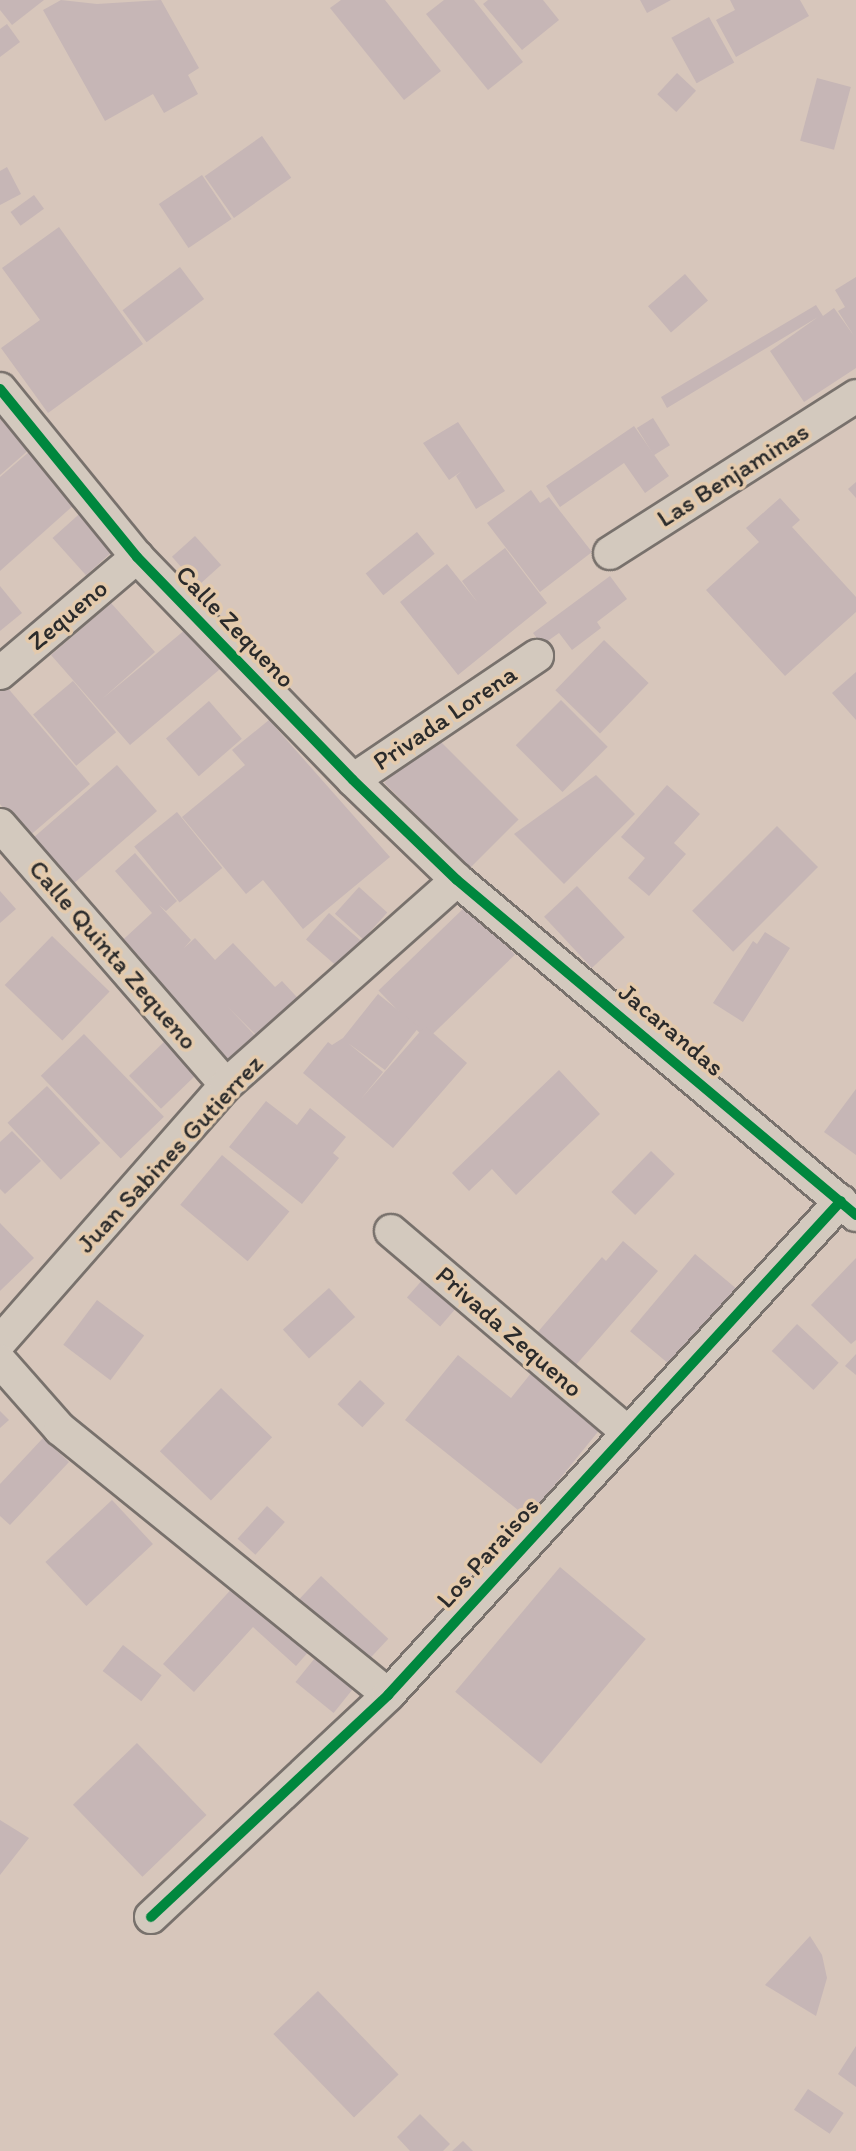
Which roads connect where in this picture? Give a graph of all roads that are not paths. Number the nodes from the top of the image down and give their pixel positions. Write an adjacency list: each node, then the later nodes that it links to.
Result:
1 (0, 389): 4 (street, Calle Zequeno)
2 (856, 396): 3 (street, Las Benjaminas)
3 (610, 553)
4 (137, 557): 6 (street, Zequeno); 7 (street, Calle Zequeno)
5 (537, 656): 7 (street, Privada Lorena)
6 (0, 673)
7 (353, 780): 9 (street, Calle Zequeno)
8 (0, 825): 10 (street, Calle Quinta Zequeno)
9 (457, 880): 10 (street, Juan Sabines Gutierrez); 11 (street, Jacarandas)
10 (226, 1085): 13 (street, Juan Sabines Gutierrez)
11 (848, 1208): 15 (street, Los Paraisos)
12 (391, 1231): 15 (street, Privada Zequeno)
13 (0, 1342)
14 (0, 1361): 16 (street)
15 (628, 1433): 16 (street, Los Paraisos)
16 (388, 1695): 17 (street, Los Paraisos)
17 (151, 1917)

